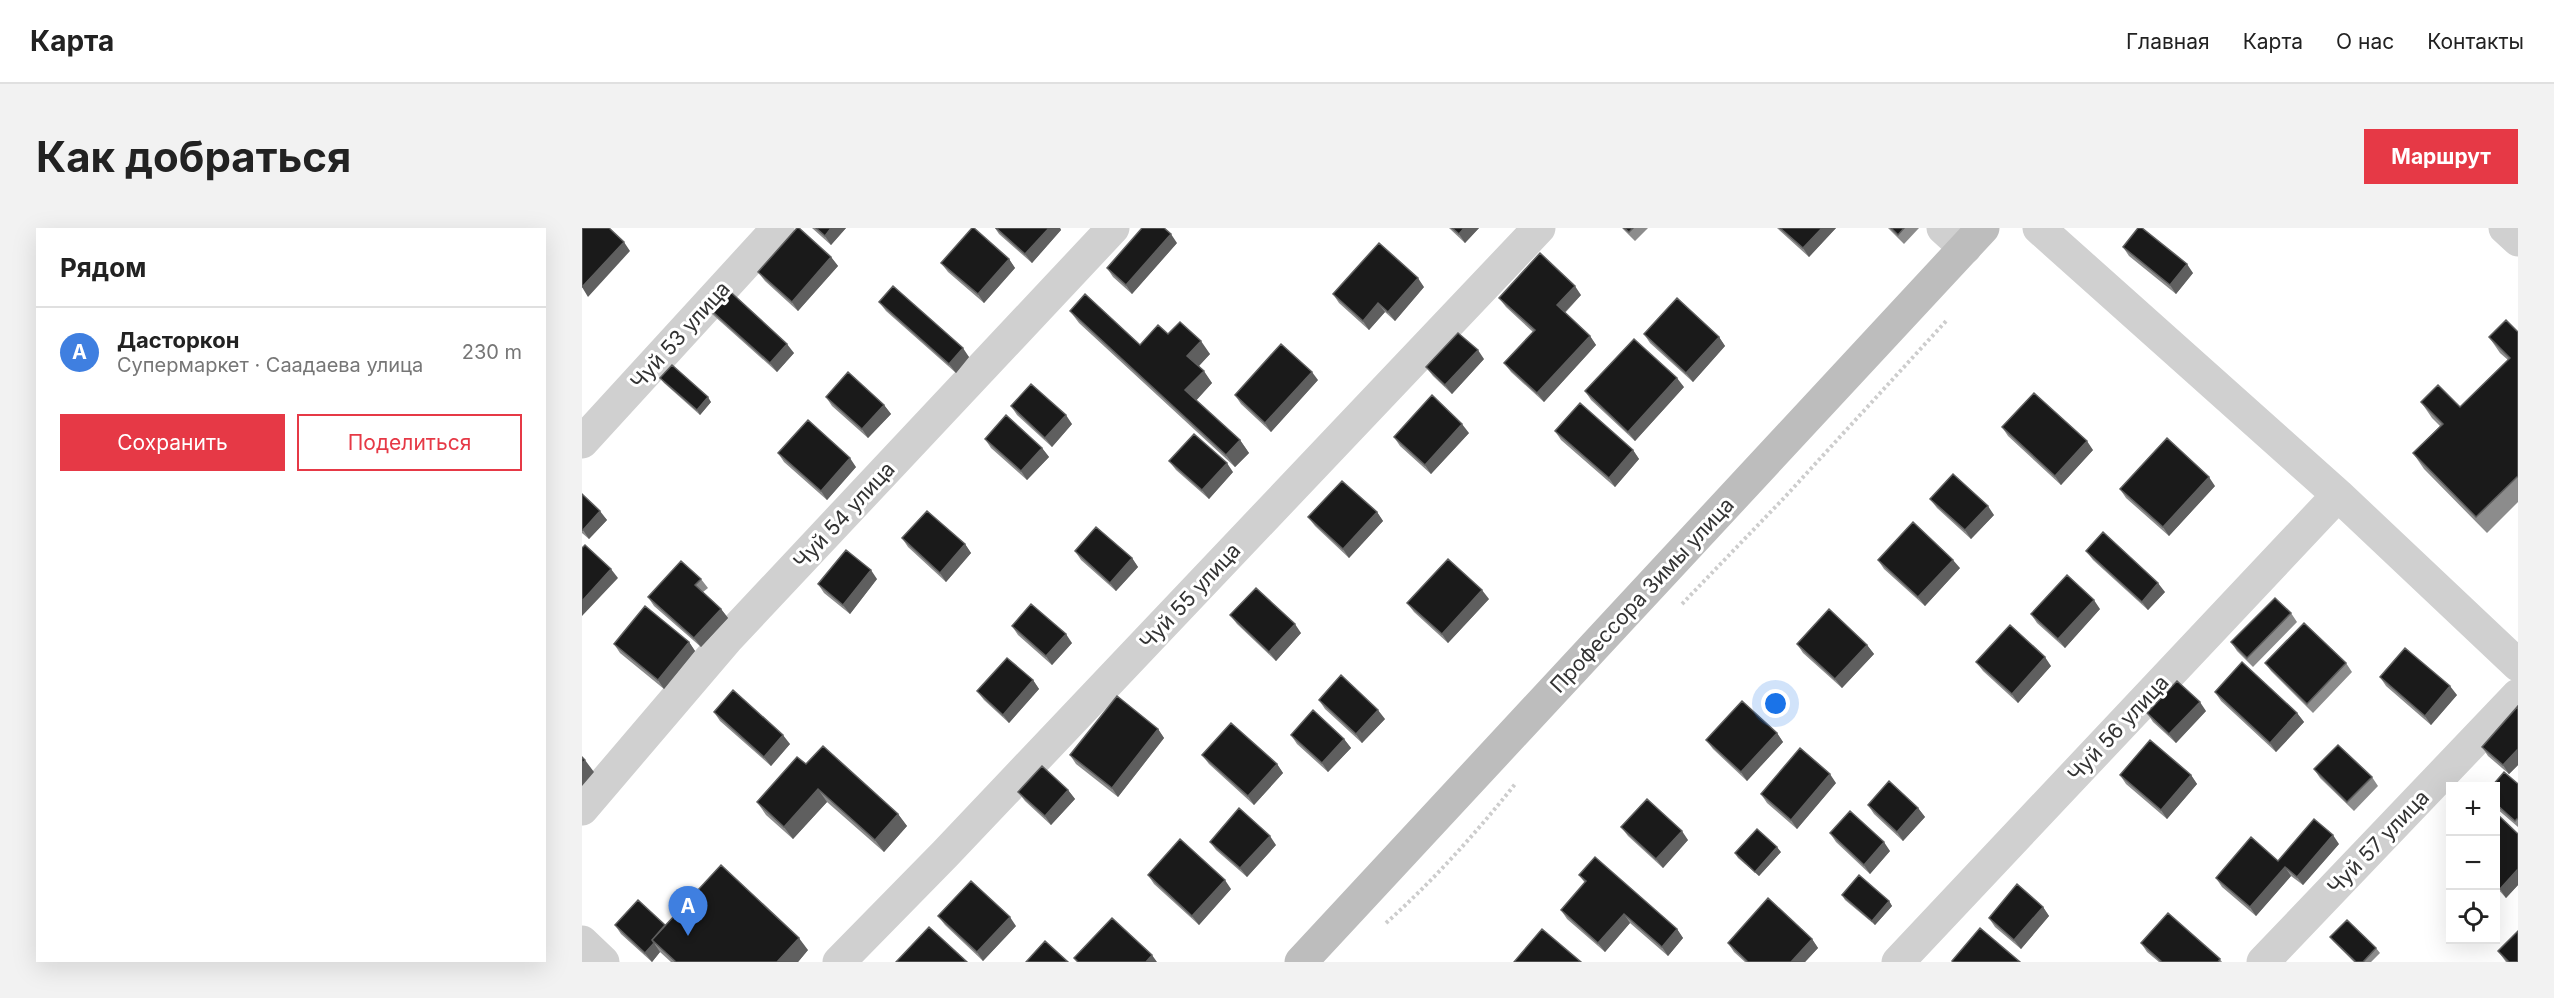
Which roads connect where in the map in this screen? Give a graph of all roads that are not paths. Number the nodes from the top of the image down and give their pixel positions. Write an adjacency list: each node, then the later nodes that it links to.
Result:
1 (778, 228): 8 (street, Чуй 53 улица)
2 (1113, 228): 12 (street, Чуй 54 улица)
3 (1539, 228): 15 (street, Чуй 55 улица)
4 (2039, 228): 9 (street)
5 (2505, 228): 7 (street)
6 (1964, 235): 16 (street, Профессора Зимы улица)
7 (2518, 240)
8 (582, 442)
9 (2338, 495): 10 (street); 17 (street, Чуй 56 улица)
10 (2518, 665)
11 (2518, 695): 18 (street, Чуй 57 улица)
12 (582, 809)
13 (582, 942): 14 (street)
14 (603, 962)
15 (839, 962)
16 (1301, 962)
17 (1898, 962)
18 (2263, 962)

